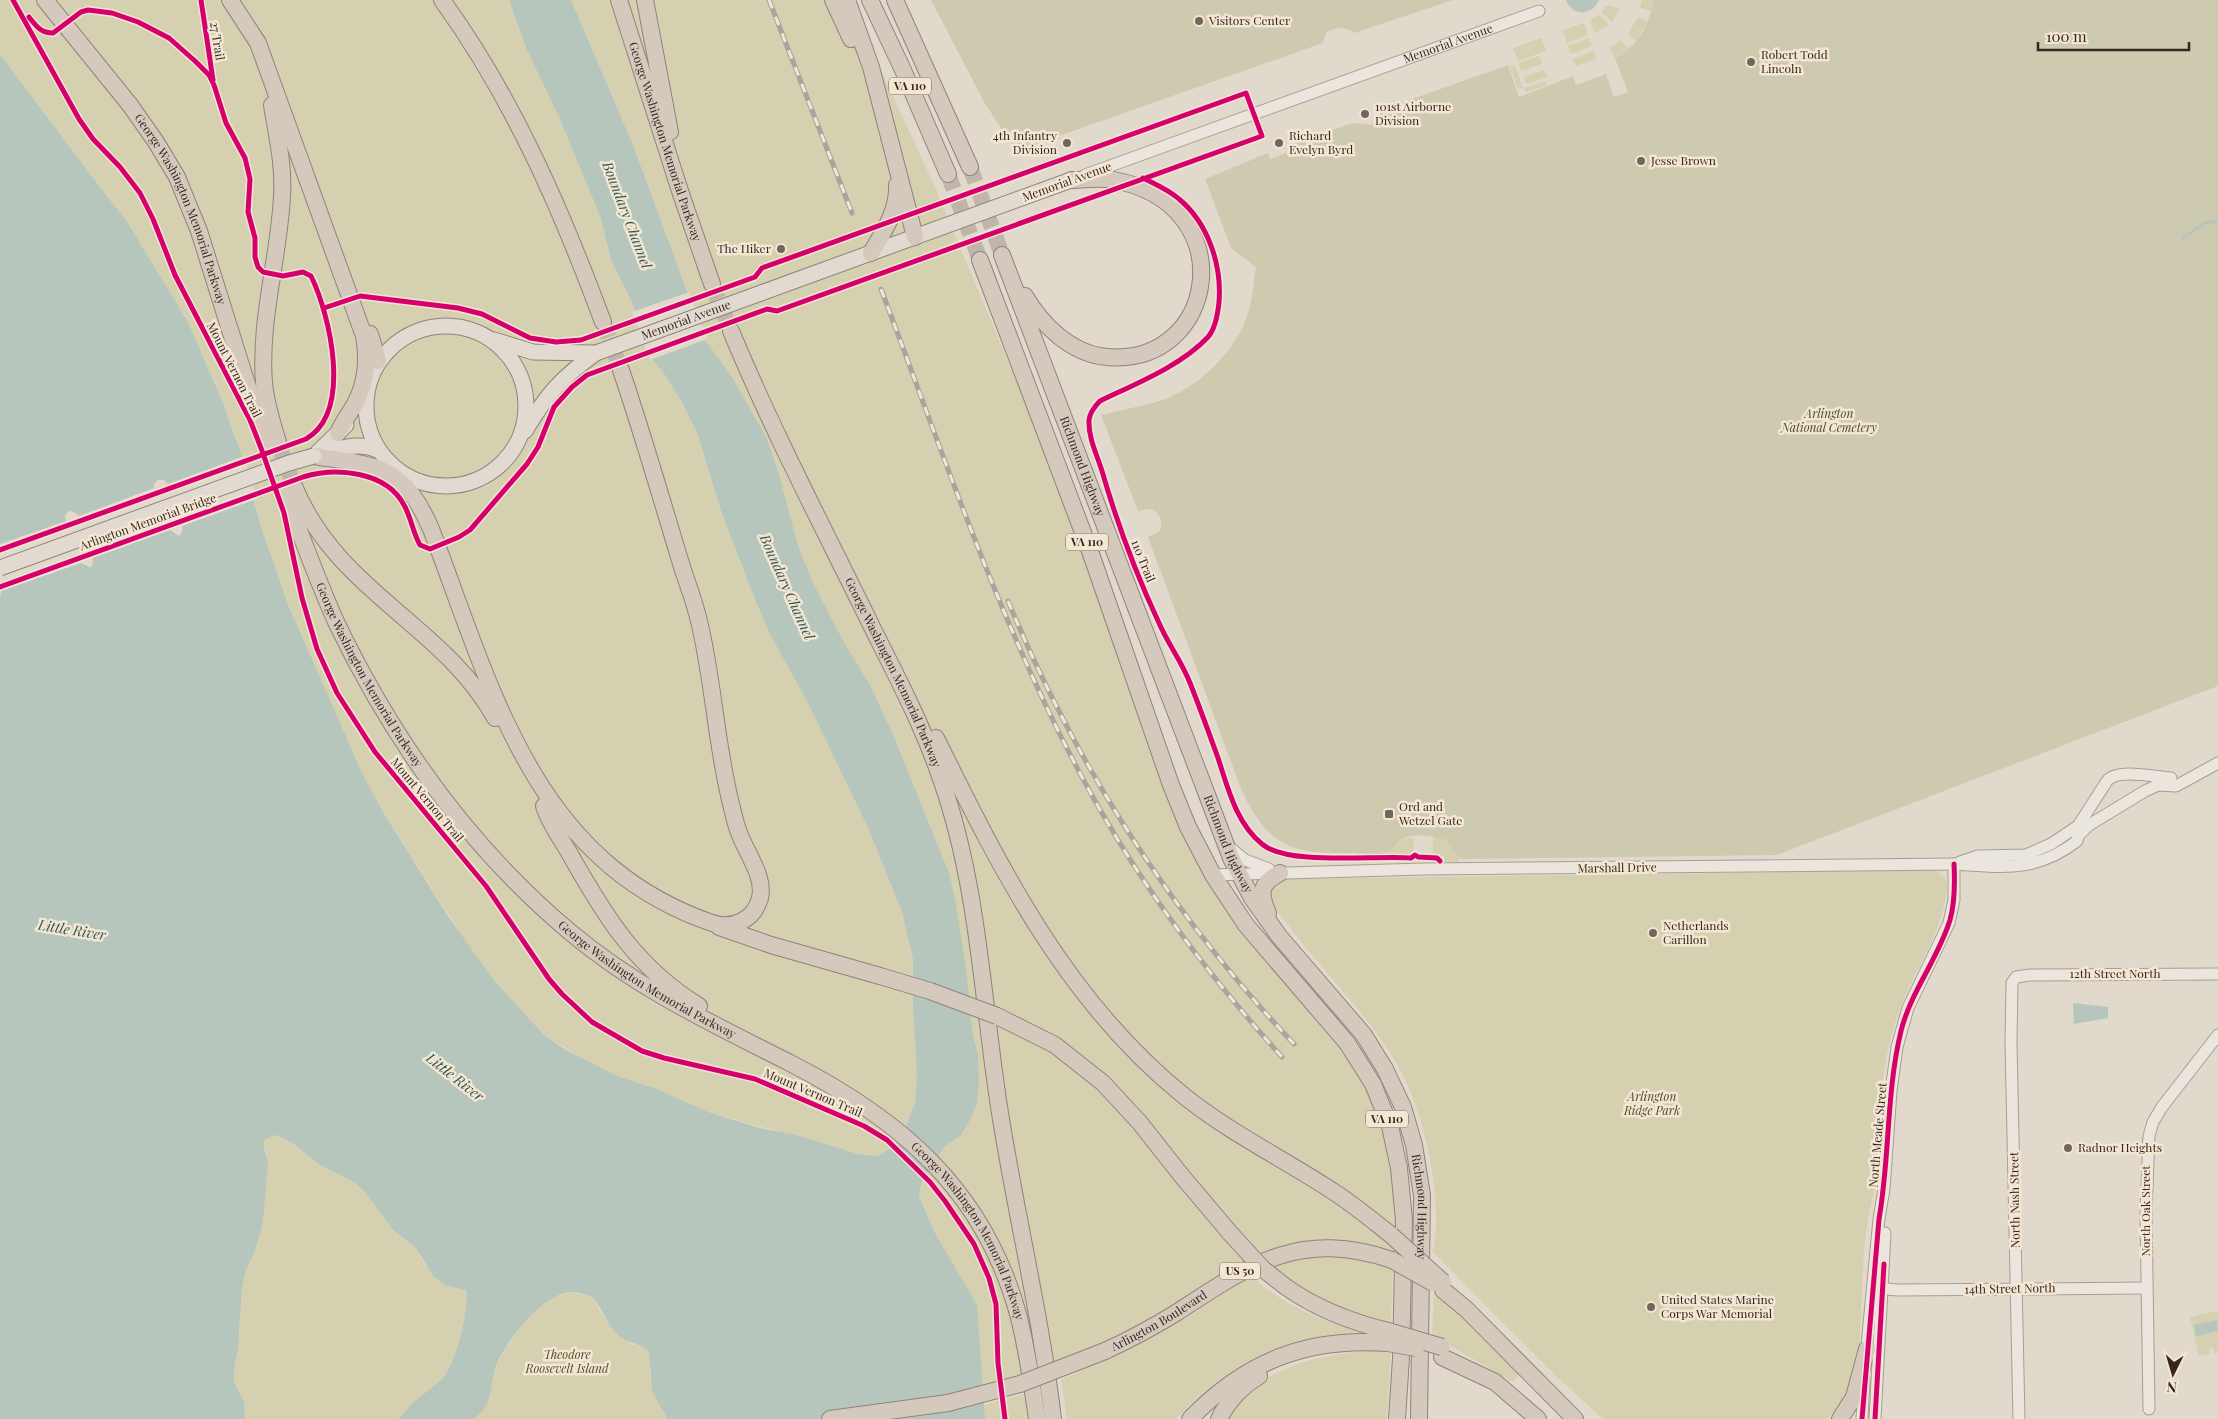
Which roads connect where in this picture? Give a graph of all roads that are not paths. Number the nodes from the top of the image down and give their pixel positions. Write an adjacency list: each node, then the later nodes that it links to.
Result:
1 (45, 0): 13 (highway, George Washington Memorial Parkway)
2 (230, 0): 12 (highway)
3 (243, 0): 12 (highway)
4 (442, 0): 25 (highway)
5 (619, 0): 19 (highway, George Washington Memorial Parkway)
6 (645, 0): 19 (highway)
7 (833, 0): 14 (highway)
8 (847, 0): 14 (highway)
9 (870, 0): 17 (highway, VA 110)
10 (895, 0): 16 (highway, VA 110)
11 (1539, 11): 18 (street, Memorial Avenue)
12 (258, 44): 13 (highway)
13 (267, 68): 24 (highway)
14 (886, 126): 15 (highway)
15 (895, 165): 20 (highway); 21 (highway)
16 (970, 167)
17 (948, 174)
18 (1071, 180): 20 (main road, Memorial Avenue); 44 (highway, Richmond Highway / VA 110)
19 (680, 191): 23 (highway, George Washington Memorial Parkway)
20 (915, 237): 21 (main road, Memorial Avenue)
21 (871, 252): 28 (main road, Memorial Avenue, bridge)
22 (980, 260): 48 (highway, Richmond Highway / VA 110)
23 (712, 284)
24 (354, 307): 29 (highway); 32 (highway)
25 (603, 322)
26 (731, 331): 39 (highway, George Washington Memorial Parkway)
27 (490, 338): 28 (main road, Memorial Avenue); 29 (main road); 33 (main road)
28 (590, 355): 33 (main road, Memorial Avenue)
29 (378, 361): 31 (main road)
30 (621, 370): 49 (highway)
31 (369, 389): 32 (main road, Arlington Memorial Bridge); 34 (main road)
32 (338, 433): 35 (main road, Arlington Memorial Bridge)
33 (520, 438): 36 (main road)
34 (378, 450): 35 (main road, Arlington Memorial Bridge); 36 (main road)
35 (314, 456): 37 (highway); 38 (main road, Arlington Memorial Bridge, bridge)
36 (404, 475): 37 (highway)
37 (431, 529): 40 (highway)
38 (0, 568)
39 (896, 676): 55 (highway, bridge); 65 (highway, George Washington Memorial Parkway)
40 (522, 754): 42 (highway); 54 (highway, George Washington Memorial Parkway)
41 (2218, 763): 43 (street, Marshall Drive)
42 (535, 780): 49 (highway); 54 (highway)
43 (2187, 780): 45 (street, Marshall Drive); 45 (street, Marshall Drive)
44 (1224, 841): 46 (street, Marshall Drive); 47 (highway, Richmond Highway / VA 110)
45 (1954, 864): 46 (street, Marshall Drive); 57 (street, North Meade Street)
46 (1280, 873): 47 (street, Marshall Drive); 50 (highway)
47 (1238, 874): 48 (street, Marshall Drive); 50 (highway, Richmond Highway / VA 110)
48 (1212, 875): 68 (highway, Richmond Highway / VA 110)
49 (708, 921): 59 (highway, bridge)
50 (1278, 936): 69 (highway, Richmond Highway / VA 110)
51 (2218, 974): 52 (street, 12th Street North)
52 (2013, 980): 58 (street, North Nash Street)
53 (2218, 1035): 56 (street, North Oak Street)
54 (792, 1064): 64 (highway, George Washington Memorial Parkway)
55 (1443, 1286): 63 (highway, Arlington Boulevard / US 50, bridge); 71 (highway, Arlington Boulevard / US 50)
56 (2146, 1288): 58 (street, 14th Street North); 62 (street, North Oak Street)
57 (1878, 1289): 58 (street, 14th Street North); 61 (street, North Meade Street); 74 (street, North Meade Street)
58 (2017, 1290): 75 (street, North Nash Street)
59 (1388, 1337): 60 (highway); 70 (highway, bridge)
60 (1322, 1345): 66 (highway); 67 (highway)
61 (1867, 1349): 72 (highway); 73 (street, North Meade Street)
62 (2149, 1409)
63 (830, 1419)
64 (1037, 1419)
65 (1053, 1419)
66 (1190, 1419)
67 (1219, 1419)
68 (1397, 1419)
69 (1419, 1419)
70 (1538, 1419)
71 (1576, 1419)
72 (1840, 1419)
73 (1862, 1419)
74 (1875, 1419)
75 (2020, 1419)

